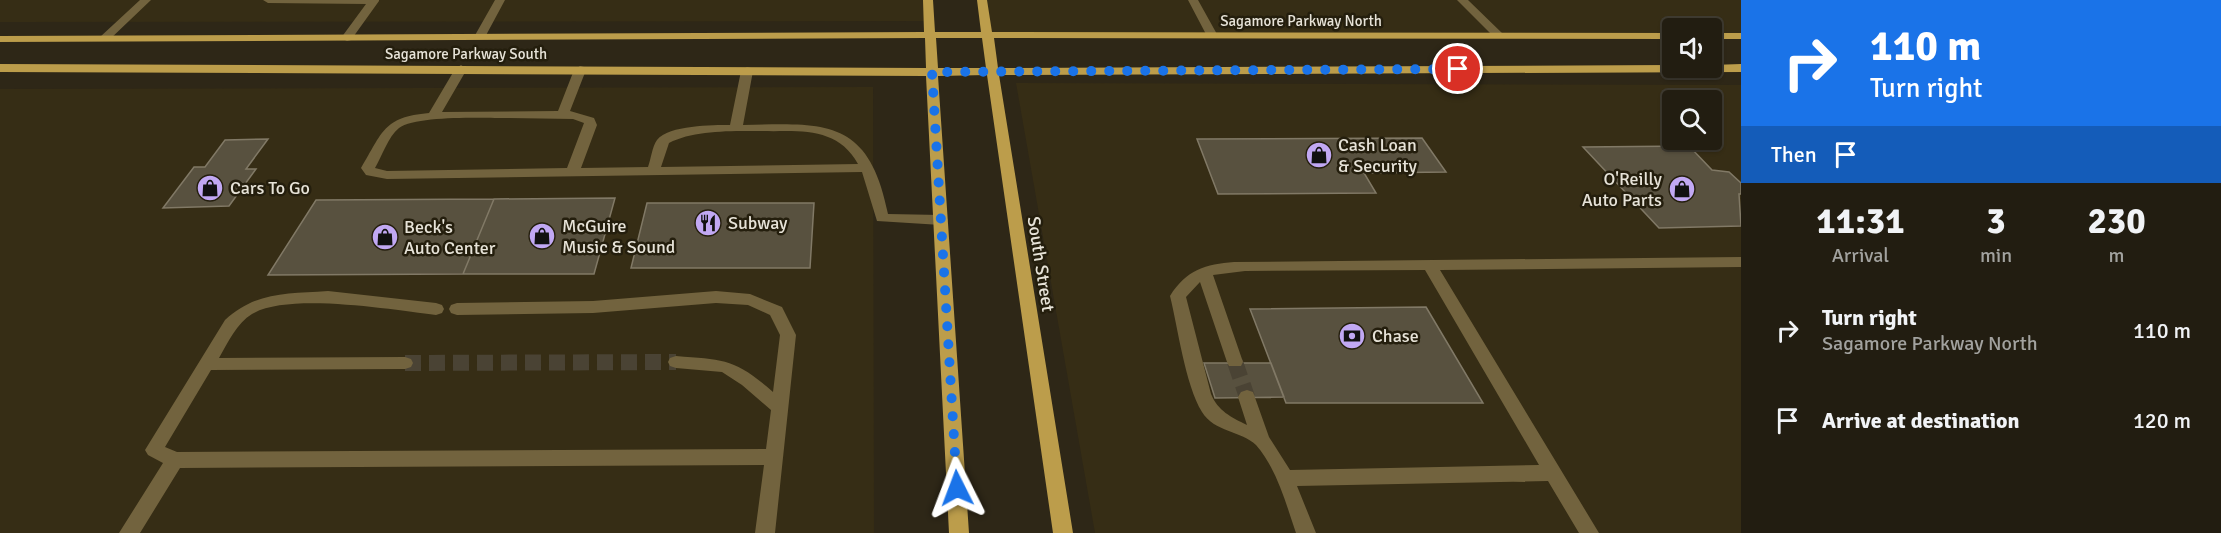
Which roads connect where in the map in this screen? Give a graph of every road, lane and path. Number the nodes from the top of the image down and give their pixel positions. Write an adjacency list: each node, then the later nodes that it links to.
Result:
1 (146, 0): 19 (lane)
2 (268, 0): 8 (lane)
3 (500, 0): 16 (lane)
4 (928, 0): 9 (main road)
5 (982, 0): 10 (main road, South Street)
6 (1193, 0): 11 (lane)
7 (1462, 0): 12 (lane)
8 (374, 1): 17 (lane)
9 (929, 35): 10 (main road, Sagamore Parkway North); 16 (main road, Sagamore Parkway South); 26 (main road)
10 (986, 35): 11 (main road, Sagamore Parkway North); 25 (main road, South Street)
11 (1212, 36): 12 (main road, Sagamore Parkway North)
12 (1499, 36): 13 (main road, Sagamore Parkway North)
13 (1662, 36)
14 (1722, 36): 15 (main road)
15 (1741, 36)
16 (480, 37): 17 (main road, Sagamore Parkway South)
17 (347, 38): 19 (main road, Sagamore Parkway South)
18 (0, 39): 19 (main road, Sagamore Parkway South)
19 (104, 39)
20 (0, 68): 22 (main road, Sagamore Parkway South)
21 (1741, 68): 25 (main road)
22 (461, 69): 23 (main road, Sagamore Parkway South); 27 (lane)
23 (580, 70): 24 (main road, Sagamore Parkway South); 28 (lane)
24 (747, 71): 26 (main road, Sagamore Parkway South); 29 (lane)
25 (992, 71): 26 (main road); 53 (main road, South Street)
26 (932, 72): 33 (main road)
27 (434, 115): 28 (lane); 32 (lane)
28 (562, 116): 32 (lane)
29 (736, 129): 30 (lane); 31 (lane)
30 (867, 168): 31 (lane); 33 (lane)
31 (654, 169): 32 (lane)
32 (572, 174)
33 (940, 220): 52 (main road)
34 (1741, 262): 35 (lane)
35 (1430, 265): 36 (lane); 48 (lane)
36 (1204, 271): 40 (lane); 45 (lane)
37 (436, 309): 42 (lane)
38 (457, 309): 44 (lane)
39 (676, 362): 44 (lane)
40 (1234, 362)
41 (405, 363): 42 (lane)
42 (207, 364): 47 (lane)
43 (1247, 397): 45 (lane)
44 (780, 408): 46 (lane)
45 (1261, 439): 49 (lane)
46 (774, 457): 47 (lane); 51 (lane)
47 (175, 460): 50 (lane)
48 (1554, 474): 49 (lane); 55 (lane)
49 (1285, 478): 54 (lane)
50 (129, 533)
51 (765, 533)
52 (959, 533)
53 (1063, 533)
54 (1306, 533)
55 (1589, 533)

